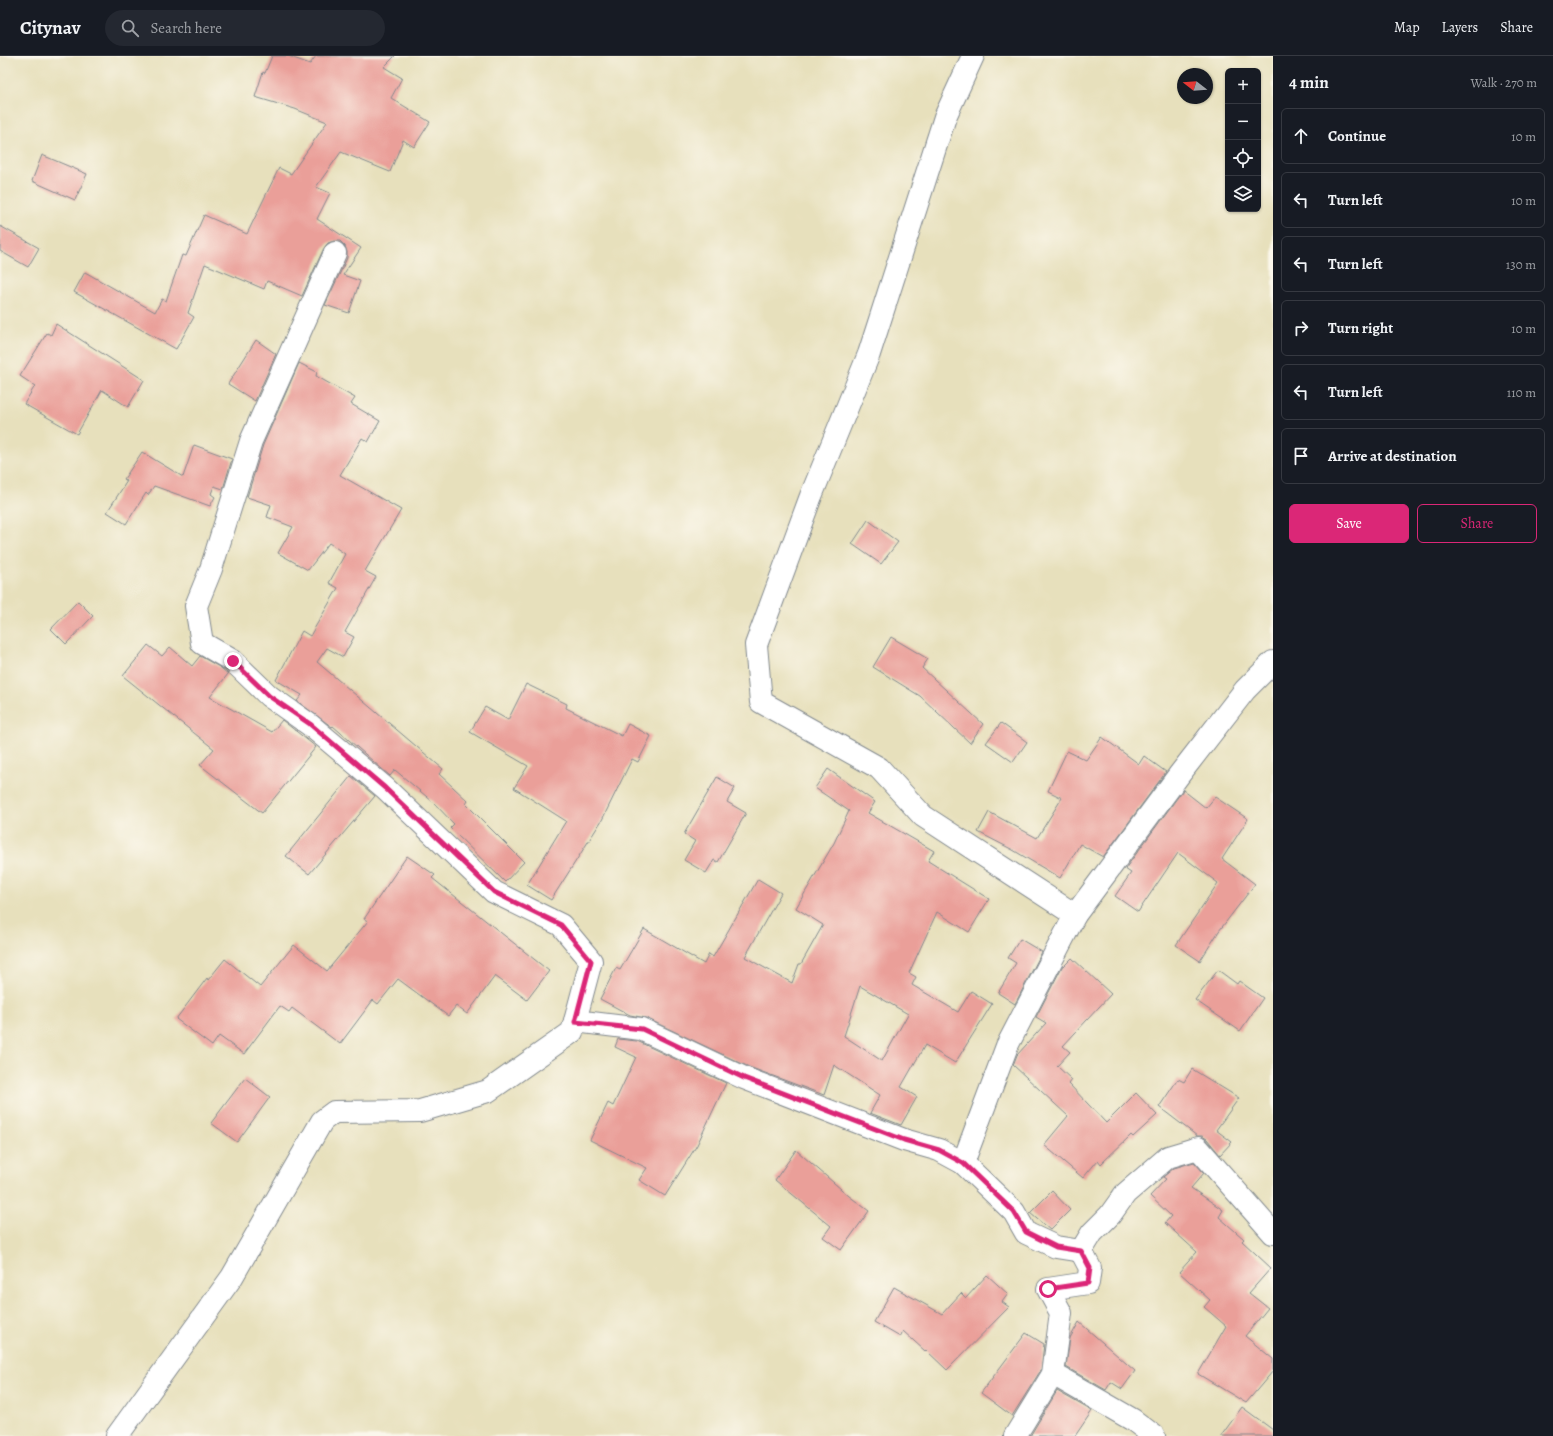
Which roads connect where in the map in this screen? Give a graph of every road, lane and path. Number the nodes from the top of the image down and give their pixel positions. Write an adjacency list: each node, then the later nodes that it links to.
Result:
1 (973, 56): 4 (street)
2 (335, 253): 5 (street)
3 (1273, 662): 4 (street)
4 (1075, 915): 6 (street)
5 (575, 1022): 6 (street); 10 (street)
6 (963, 1163): 8 (street)
7 (1273, 1233): 8 (street)
8 (1081, 1251): 9 (street)
9 (1053, 1374): 11 (street); 12 (street)
10 (117, 1436)
11 (1015, 1436)
12 (1154, 1436)

